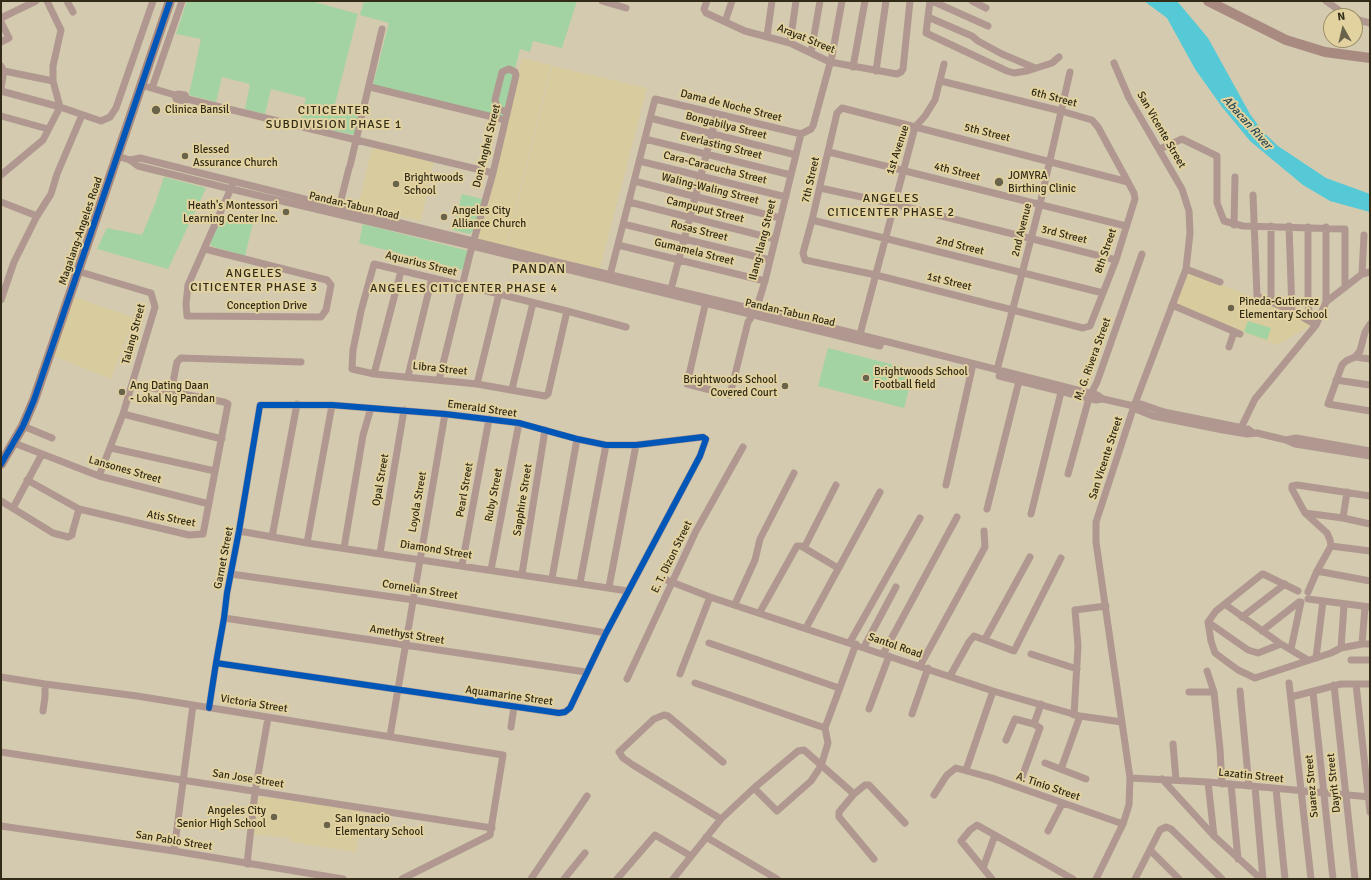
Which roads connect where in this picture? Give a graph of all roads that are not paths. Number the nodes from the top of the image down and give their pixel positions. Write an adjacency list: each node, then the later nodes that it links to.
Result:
1 (36, 1): 26 (street)
2 (47, 1): 49 (street)
3 (67, 1): 24 (street)
4 (153, 1): 59 (street)
5 (170, 1): 31 (main road, Magalang-Angeles Road)
6 (182, 1): 32 (street)
7 (602, 1): 21 (street)
8 (707, 1): 28 (street, Arayat Street)
9 (732, 1): 28 (street)
10 (772, 1): 33 (street)
11 (796, 1): 35 (street)
12 (820, 1): 36 (street)
13 (842, 1): 40 (street)
14 (865, 1): 44 (street)
15 (886, 1): 47 (street)
16 (910, 1): 47 (street, Arayat Street)
17 (931, 1): 25 (street); 29 (street)
18 (972, 1): 22 (street)
19 (1208, 1): 38 (main road)
20 (1326, 1): 23 (street)
21 (626, 8)
22 (986, 8)
23 (1336, 8)
24 (73, 12)
25 (928, 17): 46 (street); 46 (street)
26 (1, 18)
27 (1, 22): 34 (street)
28 (725, 22): 33 (street, Arayat Street)
29 (988, 26)
30 (382, 29): 52 (street)
31 (160, 30): 32 (street); 39 (main road, Magalang-Angeles Road)
32 (171, 33): 42 (street)
33 (767, 36): 35 (street, Arayat Street)
34 (1, 42)
35 (790, 43): 36 (street, Arayat Street)
36 (811, 53): 40 (street, Arayat Street)
37 (1059, 57): 46 (street)
38 (1370, 58)
39 (150, 61): 42 (street); 51 (main road, Magalang-Angeles Road)
40 (830, 62): 44 (street, Arayat Street); 66 (street)
41 (1114, 63): 69 (street, San Vicente Street)
42 (160, 64): 53 (street)
43 (944, 64): 50 (street, 1st Avenue)
44 (853, 67): 47 (street, Arayat Street)
45 (2, 68): 49 (street); 54 (street)
46 (1035, 68)
47 (876, 71)
48 (1070, 72): 57 (street, 2nd Avenue)
49 (53, 81): 55 (street)
50 (941, 81): 57 (street, 6th Street); 63 (street, 1st Avenue)
51 (141, 85): 53 (street); 73 (main road, Magalang-Angeles Road)
52 (370, 87): 61 (street); 67 (street)
53 (152, 88): 67 (street)
54 (1, 89): 55 (street)
55 (60, 107): 59 (street); 64 (street)
56 (840, 109): 63 (street, 5th Street); 70 (street, 7th Street)
57 (1061, 111): 75 (street, 2nd Avenue); 83 (street, 6th Street)
58 (716, 114): 62 (street, Dama de Noche Street); 65 (street); 66 (street, Dama de Noche Street)
59 (82, 115): 94 (street)
60 (1, 116): 64 (street)
61 (506, 116): 61 (street, Don Anghel Street); 77 (street, Don Anghel Street)
62 (650, 118): 65 (street, Bongabilya Street); 68 (street)
63 (915, 127): 75 (street, 5th Street); 76 (street, 1st Avenue)
64 (48, 129): 78 (street)
65 (712, 133): 71 (street); 72 (street, Bongabilya Street)
66 (801, 134): 72 (street, Ilang-Ilang Street)
67 (357, 139): 77 (street); 93 (street)
68 (645, 139): 71 (street, Everlasting Street); 74 (street)
69 (1160, 149): 99 (street); 119 (street, San Vicente Street)
70 (829, 152): 76 (street, 4th Street); 85 (street, 7th Street)
71 (706, 154): 79 (street, Everlasting Street); 80 (street)
72 (796, 155): 79 (street, Ilang-Ilang Street)
73 (117, 156): 84 (street, Pandan-Tabun Road); 120 (main road, Magalang-Angeles Road)
74 (639, 160): 80 (street, Cara-Caracucha Street); 82 (street)
75 (1050, 160): 83 (street, 5th Street); 92 (street, 2nd Avenue)
76 (903, 170): 91 (street, 1st Avenue); 92 (street, 4th Street)
77 (493, 173): 111 (street, Don Anghel Street)
78 (1, 175)
79 (791, 175): 88 (street, Ilang-Ilang Street)
80 (701, 176): 87 (street); 88 (street, Cara-Caracucha Street)
81 (1235, 177): 99 (street)
82 (634, 181): 87 (street, Waling-Waling Street); 90 (street)
83 (1128, 182): 100 (street, 8th Street)
84 (233, 186): 93 (street, Pandan-Tabun Road); 111 (street, Pandan-Tabun Road); 113 (street)
85 (820, 188): 91 (street, 3rd Street); 97 (street, 7th Street)
86 (1253, 195): 103 (street)
87 (696, 197): 95 (street); 96 (street, Waling-Waling Street)
88 (786, 197): 96 (street, Ilang-Ilang Street)
89 (1, 202): 94 (street)
90 (629, 202): 95 (street, Campuput Street); 98 (street)
91 (894, 204): 107 (street, 3rd Street); 110 (street, 1st Avenue)
92 (1040, 204): 100 (street, 4th Street); 107 (street, 2nd Avenue)
93 (339, 208): 111 (street, Pandan-Tabun Road)
94 (37, 216): 135 (street)
95 (690, 218): 108 (street); 109 (street, Campuput Street)
96 (780, 218): 109 (street, Ilang-Ilang Street)
97 (812, 220): 110 (street, 2nd Street); 115 (street, 7th Street)
98 (623, 224): 108 (street, Rosas Street); 112 (street)
99 (1234, 224): 103 (street)
100 (1126, 226): 118 (street, 8th Street)
101 (1271, 226): 102 (street); 103 (street); 139 (street)
102 (1289, 226): 104 (street); 143 (street)
103 (1255, 227): 139 (street)
104 (1308, 227): 105 (street); 145 (street)
105 (1326, 227): 131 (street); 137 (street)
106 (1364, 235): 124 (street)
107 (1031, 238): 118 (street, 3rd Street); 123 (street, 2nd Avenue)
108 (685, 239): 116 (street); 117 (street, Rosas Street)
109 (775, 239): 117 (street, Ilang-Ilang Street)
110 (885, 239): 123 (street, 2nd Street); 125 (street, 1st Avenue)
111 (473, 243): 127 (street, Pandan-Tabun Road); 130 (street, Don Anghel Street)
112 (618, 245): 116 (street, Gumamela Street); 127 (street)
113 (205, 249): 113 (street, Conception Drive)
114 (1142, 254): 169 (street, M. G. Rivera Street)
115 (804, 258): 125 (street, 1st Street)
116 (680, 260): 128 (street, Gumamela Street); 132 (street)
117 (770, 260): 128 (street, Ilang-Ilang Street)
118 (1116, 260): 133 (street, 8th Street)
119 (1186, 269): 129 (street); 140 (street, San Vicente Street)
120 (77, 271): 163 (street, Talang Street); 181 (main road, Magalang-Angeles Road)
121 (401, 271): 126 (street, Aquarius Street); 152 (street, Aquarius Street); 158 (street)
122 (1370, 272): 124 (street)
123 (1022, 273): 133 (street, 2nd Street); 141 (street, 2nd Avenue)
124 (1362, 274): 131 (street)
125 (876, 275): 141 (street, 1st Street); 150 (street, 1st Avenue)
126 (432, 278): 130 (street, Aquarius Street); 159 (street)
127 (610, 278): 132 (street, Pandan-Tabun Road)
128 (765, 281): 144 (street, Ilang-Ilang Street)
129 (1220, 282)
130 (462, 286): 134 (street, Aquarius Street); 161 (street, Don Anghel Street)
131 (1345, 286): 137 (street)
132 (670, 292): 136 (street, Pandan-Tabun Road)
133 (1103, 293): 148 (street, 8th Street)
134 (499, 294): 138 (street, Aquarius Street); 164 (street)
135 (1, 300)
136 (706, 301): 144 (street, Pandan-Tabun Road); 144 (street, Ilang-Ilang Street)
137 (1326, 302): 145 (street)
138 (533, 303): 142 (street, Aquarius Street); 166 (street)
139 (1271, 303): 143 (street)
140 (1172, 305): 151 (street); 172 (street, San Vicente Street)
141 (1014, 309): 148 (street, 1st Street); 157 (street, 2nd Avenue)
142 (567, 311): 147 (street, Aquarius Street); 166 (street, Libra Street)
143 (1292, 311): 145 (street)
144 (755, 312): 150 (street, Pandan-Tabun Road)
145 (1313, 323): 183 (street)
146 (1370, 324): 149 (street)
147 (626, 327)
148 (1088, 328)
149 (1368, 333): 153 (street)
150 (859, 338): 156 (street, Pandan-Tabun Road)
151 (1229, 347)
152 (353, 350): 158 (street, Libra Street)
153 (1355, 357): 154 (street); 162 (street)
154 (1370, 359)
155 (300, 362): 168 (street)
156 (972, 367): 157 (street, Pandan-Tabun Road); 160 (street, Pandan-Tabun Road); 204 (street)
157 (997, 370): 160 (street, Pandan-Tabun Road)
158 (374, 374): 159 (street, Libra Street)
159 (408, 376): 161 (street, Libra Street)
160 (1019, 378): 167 (street, Pandan-Tabun Road); 212 (street)
161 (439, 380): 164 (street, Libra Street)
162 (1336, 380): 165 (street); 175 (street)
163 (132, 384): 168 (street); 177 (street, Talang Street)
164 (477, 384): 166 (street, Libra Street)
165 (1370, 385)
166 (512, 389)
167 (1062, 389): 169 (street, Pandan-Tabun Road); 214 (street)
168 (171, 392): 185 (street, Atis Street)
169 (1090, 396): 172 (street, Pandan-Tabun Road); 200 (street, M. G. Rivera Street)
170 (297, 404): 171 (street, Emerald Street); 176 (street, Emerald Street); 221 (street)
171 (332, 405): 173 (street, Emerald Street); 222 (street)
172 (1134, 406): 183 (street, Pandan-Tabun Road); 254 (street, San Vicente Street)
173 (370, 408): 174 (street, Emerald Street); 224 (street)
174 (404, 410): 178 (street, Emerald Street); 227 (street, Opal Street)
175 (1370, 410)
176 (258, 412): 220 (street, Garnet Street)
177 (123, 414): 185 (street); 193 (street, Talang Street)
178 (445, 414): 179 (street, Emerald Street); 230 (street, Loyola Street)
179 (489, 419): 180 (street, Emerald Street); 231 (street, Pearl Street)
180 (519, 423): 182 (street, Emerald Street); 233 (street, Ruby Street)
181 (23, 426): 184 (street); 188 (main road, Magalang-Angeles Road)
182 (545, 430): 186 (street, Emerald Street); 236 (street, Sapphire Street)
183 (1240, 430): 191 (street, Pandan-Tabun Road)
184 (52, 438)
185 (222, 439): 198 (street, Atis Street)
186 (577, 439): 189 (street, Emerald Street); 237 (street)
187 (706, 439): 190 (street, Emerald Street); 244 (street, Aquamarine Street)
188 (14, 443): 195 (street, Lansones Street); 197 (main road, Magalang-Angeles Road)
189 (606, 445): 190 (street, Emerald Street); 240 (street)
190 (636, 445): 242 (street)
191 (1321, 446): 194 (street); 196 (street)
192 (743, 447): 238 (street, E. T. Dizon Street)
193 (111, 448): 198 (street); 201 (street, Talang Street)
194 (1370, 451)
195 (42, 454): 201 (street, Lansones Street); 202 (street)
196 (1370, 456)
197 (2, 462)
198 (215, 471): 209 (street, Atis Street)
199 (794, 474): 251 (street)
200 (1068, 474)
201 (99, 476): 209 (street, Lansones Street)
202 (28, 480): 210 (street); 211 (street, Atis Street)
203 (836, 485): 225 (street)
204 (946, 485)
205 (880, 492): 232 (street)
206 (1347, 492): 207 (street); 213 (street); 217 (street)
207 (1370, 496)
208 (1, 501): 210 (street)
209 (209, 504): 211 (street, Atis Street)
210 (13, 508): 211 (street)
211 (79, 509)
212 (987, 509)
213 (1305, 513): 217 (street); 223 (street)
214 (1031, 514)
215 (957, 517): 274 (street)
216 (920, 518): 265 (street)
217 (1343, 518): 218 (street)
218 (1370, 524)
219 (984, 530): 280 (street)
220 (239, 531): 221 (street, Diamond Street); 235 (street, Garnet Street)
221 (272, 537): 222 (street, Diamond Street)
222 (307, 543): 224 (street, Diamond Street)
223 (1331, 546): 226 (street); 234 (street)
224 (344, 548): 227 (street, Diamond Street)
225 (804, 548): 232 (street); 256 (street)
226 (1370, 551)
227 (380, 553): 230 (street, Diamond Street)
228 (1030, 557): 263 (street)
229 (1061, 558): 263 (street)
230 (420, 559): 231 (street, Diamond Street); 248 (street, Loyola Street)
231 (462, 565): 233 (street, Diamond Street)
232 (838, 568): 260 (street)
233 (491, 570): 236 (street, Diamond Street)
234 (1317, 571): 239 (street); 246 (street)
235 (231, 574): 248 (street, Cornelian Street); 258 (street, Garnet Street)
236 (522, 574): 237 (street, Diamond Street)
237 (552, 578): 240 (street, Diamond Street)
238 (668, 580): 247 (street, Santol Road); 288 (street, E. T. Dizon Street)
239 (1370, 581)
240 (580, 583): 242 (street, Diamond Street)
241 (1285, 584): 245 (street); 252 (street); 257 (street)
242 (609, 587): 244 (street, Diamond Street)
243 (896, 587): 270 (street)
244 (628, 591): 262 (street, Aquamarine Street)
245 (1298, 591): 246 (street); 250 (street)
246 (1308, 595): 249 (street); 250 (street)
247 (710, 597): 251 (street, Santol Road); 285 (street)
248 (414, 600): 262 (street, Cornelian Street); 269 (street, Loyola Street)
249 (1323, 601): 253 (street); 275 (street)
250 (1300, 602): 261 (street); 272 (street)
251 (735, 604): 256 (street, Santol Road)
252 (1226, 605): 257 (street); 259 (street)
253 (1344, 605): 255 (street); 271 (street)
254 (1106, 606): 282 (street); 312 (street, San Vicente Street)
255 (1368, 607): 267 (street)
256 (760, 612): 260 (street, Santol Road)
257 (1242, 617): 261 (street)
258 (224, 618): 269 (street, Amethyst Street); 279 (street, Garnet Street)
259 (1208, 622): 266 (street); 276 (street)
260 (806, 628): 265 (street, Santol Road)
261 (1262, 631): 266 (street)
262 (606, 633): 284 (street, Aquamarine Street)
263 (985, 639): 287 (street)
264 (710, 643): 295 (street)
265 (853, 643): 270 (street, Santol Road); 295 (street)
266 (1281, 644): 272 (street)
267 (1362, 644): 268 (street); 271 (street)
268 (1370, 644)
269 (405, 646): 284 (street, Amethyst Street); 296 (street, Loyola Street)
270 (864, 647): 274 (street, Santol Road)
271 (1341, 648): 275 (street)
272 (1291, 649): 276 (street)
273 (1031, 654): 282 (street)
274 (886, 655): 280 (street, Santol Road); 307 (street)
275 (1316, 658): 276 (street)
276 (1308, 660)
277 (1351, 660): 278 (street)
278 (1370, 660)
279 (216, 663): 296 (street, Aquamarine Street); 306 (street, Garnet Street)
280 (920, 666): 281 (street, Santol Road)
281 (928, 668): 287 (street, Santol Road); 309 (street)
282 (1077, 669): 310 (street)
283 (1207, 671): 300 (street)
284 (586, 672): 305 (street, Aquamarine Street)
285 (680, 674)
286 (1, 676): 291 (street, Victoria Street)
287 (950, 676): 297 (street, Santol Road)
288 (627, 679)
289 (695, 683): 315 (street)
290 (1289, 683): 302 (street)
291 (45, 684): 304 (street, Victoria Street); 308 (street)
292 (1356, 684): 293 (street); 294 (street); 344 (street)
293 (1370, 684)
294 (1334, 685): 301 (street); 343 (street, Dayrit Street)
295 (839, 688): 315 (street)
296 (398, 690): 305 (street, Aquamarine Street); 316 (street, Loyola Street)
297 (993, 691): 303 (street, Santol Road); 324 (street)
298 (1240, 691): 334 (street)
299 (1189, 692): 300 (street)
300 (1214, 692): 332 (street)
301 (1313, 692): 302 (street); 339 (street, Suarez Street)
302 (1291, 697): 337 (street)
303 (1041, 704): 310 (street, Santol Road); 313 (street)
304 (193, 705): 306 (street, Victoria Street); 328 (street)
305 (514, 707): 314 (street)
306 (209, 708): 311 (street, Victoria Street)
307 (869, 709)
308 (43, 711)
309 (912, 714)
310 (1077, 716): 312 (street, Santol Road); 323 (street)
311 (268, 718): 316 (street, Victoria Street); 338 (street)
312 (1122, 722): 327 (street, San Vicente Street)
313 (1034, 724): 317 (street); 325 (street)
314 (510, 726)
315 (825, 728): 322 (street)
316 (390, 736): 351 (street, Victoria Street)
317 (1006, 740)
318 (1173, 744): 330 (street)
319 (1, 752): 328 (street, San Jose Street)
320 (723, 762): 347 (street)
321 (1045, 763): 323 (street)
322 (821, 766): 335 (street); 335 (street); 340 (street)
323 (1061, 769): 326 (street)
324 (966, 770): 341 (street); 345 (street, A. Tinio Street)
325 (1022, 777)
326 (1086, 778)
327 (1130, 778): 329 (street, Lazatin Street); 349 (street, San Vicente Street)
328 (183, 779): 338 (street, San Jose Street); 357 (street)
329 (1162, 779): 330 (street, Lazatin Street); 354 (street)
330 (1176, 780): 331 (street, Lazatin Street)
331 (1208, 782): 332 (street, Lazatin Street); 354 (street)
332 (1222, 784): 333 (street, Lazatin Street)
333 (1231, 784): 334 (street, Lazatin Street); 361 (street)
334 (1252, 787): 336 (street, Lazatin Street); 377 (street)
335 (754, 788): 347 (street)
336 (1276, 789): 337 (street, Lazatin Street); 378 (street)
337 (1300, 791): 339 (street, Lazatin Street); 379 (street)
338 (255, 792): 351 (street, San Jose Street); 362 (street)
339 (1323, 793): 343 (street, Lazatin Street); 380 (street, Suarez Street)
340 (854, 794): 348 (street); 360 (street)
341 (934, 795)
342 (586, 796): 366 (street)
343 (1347, 796): 344 (street, Lazatin Street); 381 (street, Dayrit Street)
344 (1369, 797): 346 (street)
345 (1062, 804): 349 (street, A. Tinio Street); 352 (street)
346 (1370, 812)
347 (721, 819): 355 (street)
348 (904, 823)
349 (1123, 824): 373 (street, San Vicente Street)
350 (1, 826): 357 (street, San Pablo Street)
351 (492, 828): 365 (street)
352 (1048, 831)
353 (995, 835): 363 (street); 363 (street); 372 (street)
354 (1214, 836): 361 (street)
355 (706, 837): 359 (street); 370 (street)
356 (1150, 850): 374 (street); 375 (street); 376 (street)
357 (174, 851): 362 (street, San Pablo Street)
358 (585, 853): 367 (street)
359 (691, 856): 368 (street); 369 (street)
360 (874, 859)
361 (1238, 859): 377 (street)
362 (247, 864): 364 (street, San Pablo Street)
363 (983, 868): 371 (street)
364 (343, 879)
365 (402, 879)
366 (531, 879)
367 (564, 879)
368 (617, 879)
369 (673, 879)
370 (777, 879)
371 (992, 879)
372 (1073, 879)
373 (1096, 879)
374 (1136, 879)
375 (1180, 879)
376 (1222, 879)
377 (1262, 879)
378 (1285, 879)
379 (1311, 879)
380 (1333, 879)
381 (1355, 879)

